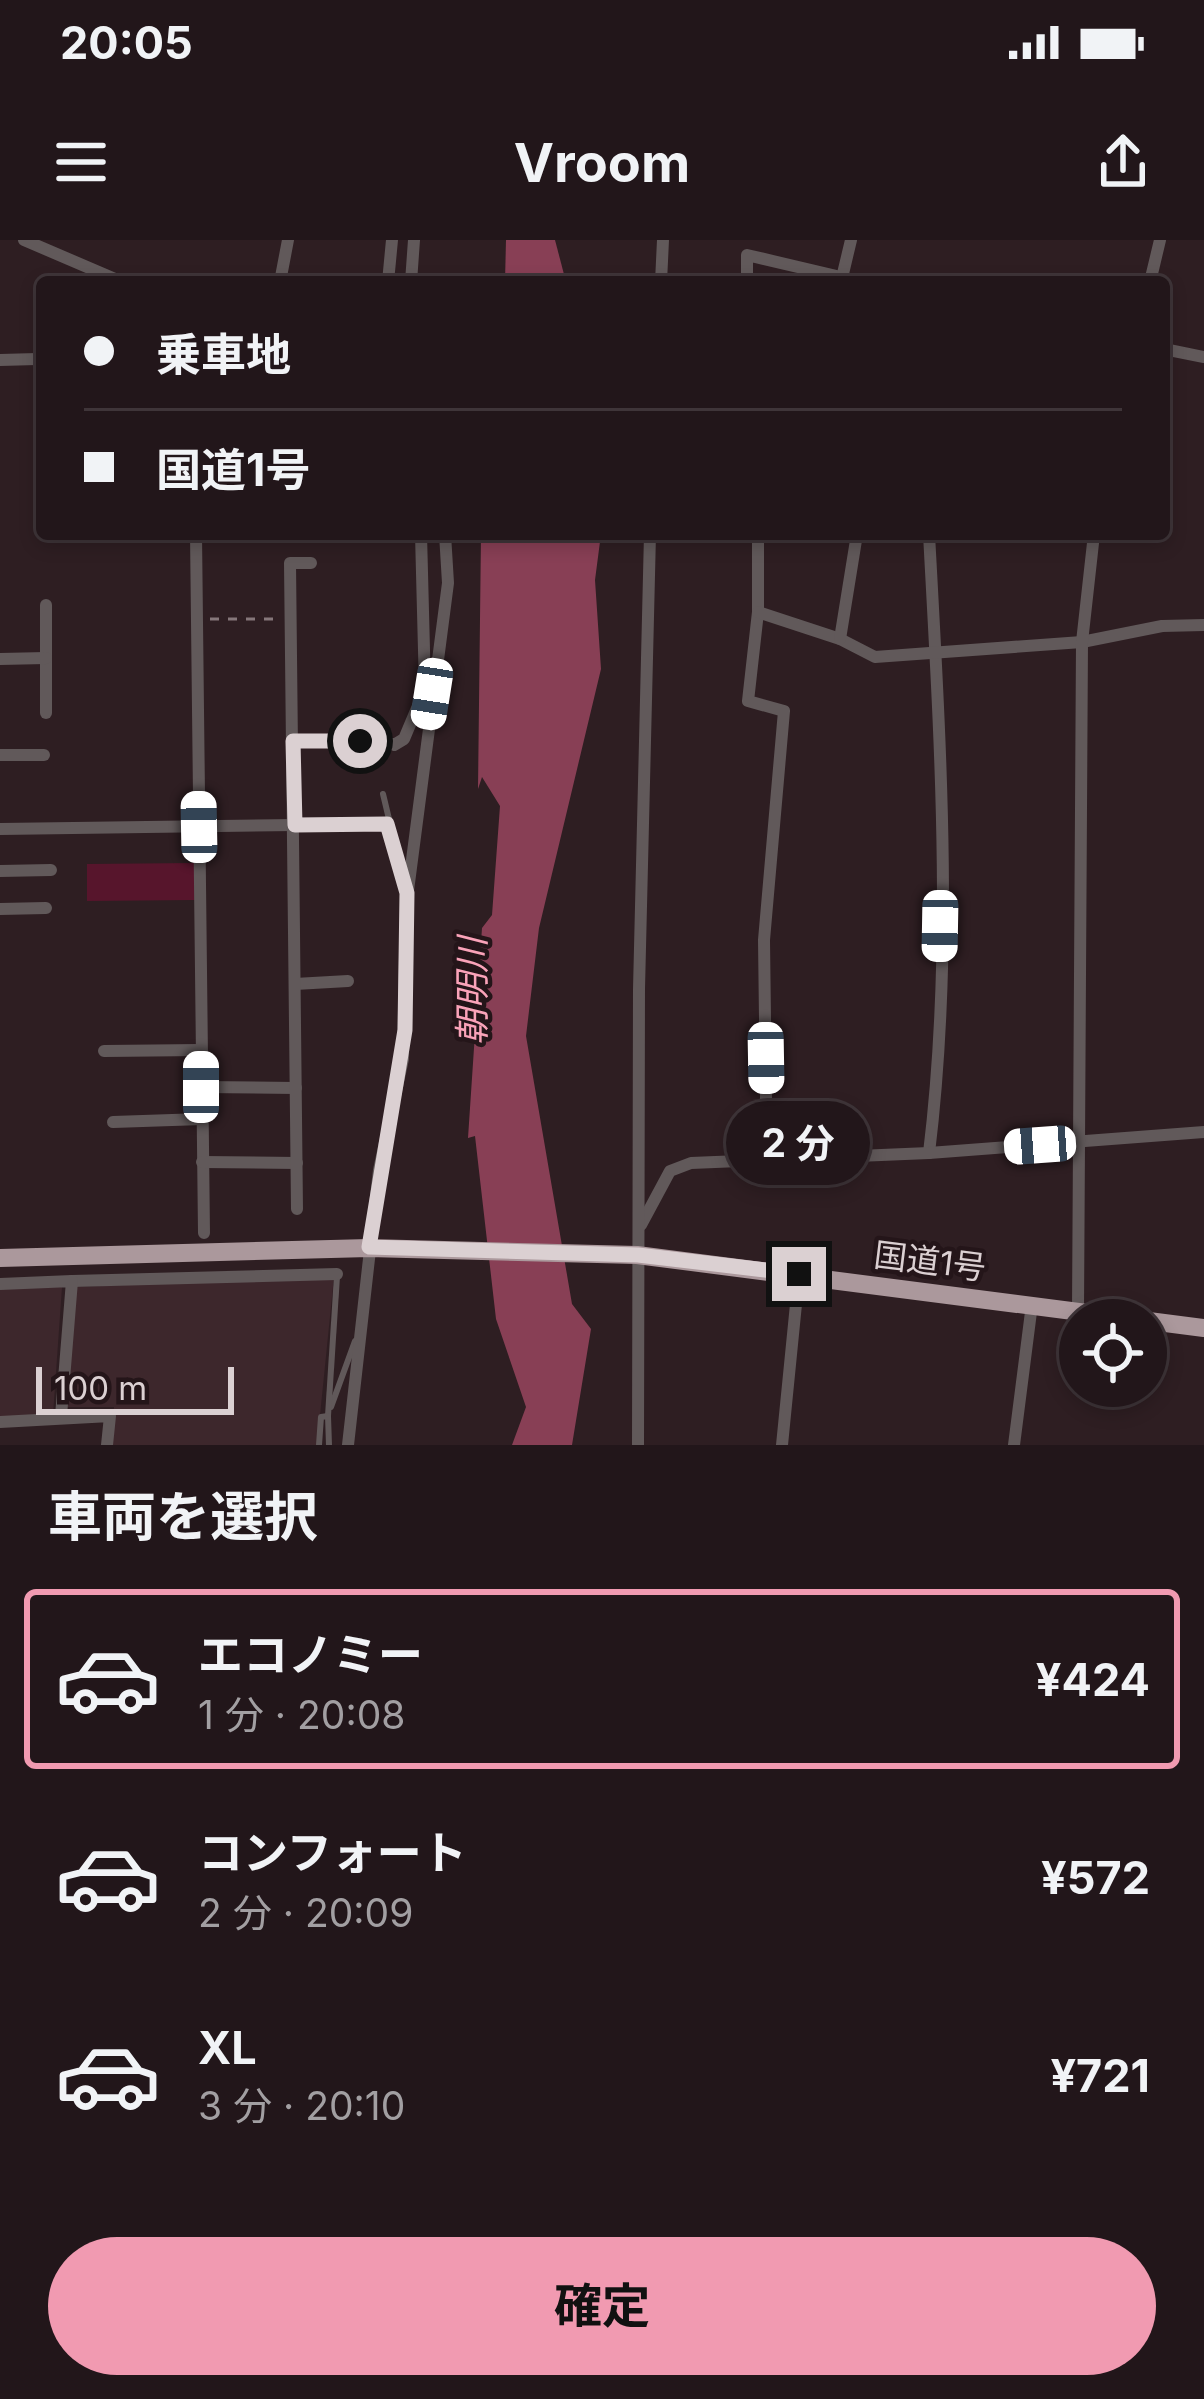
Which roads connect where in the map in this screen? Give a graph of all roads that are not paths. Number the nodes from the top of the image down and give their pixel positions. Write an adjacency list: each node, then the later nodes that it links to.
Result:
1 (24, 240): 8 (street)
2 (288, 240): 9 (street)
3 (392, 240): 10 (street)
4 (414, 240): 11 (street)
5 (663, 240): 12 (street)
6 (851, 240): 15 (street)
7 (1160, 240): 16 (street)
8 (108, 276)
9 (281, 276)
10 (389, 276)
11 (411, 276)
12 (661, 276)
13 (747, 276): 14 (street)
14 (826, 276)
15 (842, 276)
16 (1151, 276)
17 (1170, 350): 18 (street)
18 (1204, 357)
19 (36, 359): 20 (street)
20 (0, 360)
21 (196, 540): 47 (street)
22 (421, 540): 38 (street)
23 (445, 540): 38 (street)
24 (650, 540): 70 (street)
25 (758, 540): 31 (street)
26 (856, 540): 33 (street)
27 (929, 540): 35 (street)
28 (1093, 540): 34 (street)
29 (310, 563): 40 (street)
30 (46, 605): 36 (street)
31 (758, 612): 33 (street); 65 (street)
32 (1204, 625): 34 (street)
33 (840, 639): 35 (street)
34 (1082, 642): 35 (street); 63 (street)
35 (939, 655): 64 (street)
36 (46, 658): 37 (street); 39 (street)
37 (0, 659)
38 (429, 691): 41 (street); 51 (street)
39 (46, 713)
40 (293, 741): 41 (lane); 46 (street)
41 (393, 743)
42 (0, 755): 43 (street)
43 (44, 755)
44 (383, 794): 45 (lane)
45 (387, 824): 46 (lane); 51 (lane)
46 (295, 825): 47 (street); 55 (street)
47 (199, 827): 48 (street); 56 (street)
48 (0, 829)
49 (0, 871): 50 (street)
50 (51, 871)
51 (407, 893): 71 (street)
52 (46, 908): 53 (street)
53 (0, 909)
54 (347, 981): 55 (street)
55 (295, 984): 59 (street)
56 (201, 1050): 57 (street); 58 (street)
57 (104, 1052)
58 (201, 1087): 59 (street); 60 (street)
59 (296, 1088): 67 (street)
60 (202, 1119): 61 (street); 66 (street)
61 (112, 1122)
62 (1204, 1132): 63 (street)
63 (1076, 1143): 64 (street); 78 (street)
64 (929, 1154): 65 (street)
65 (759, 1161): 70 (street)
66 (202, 1162): 67 (street); 69 (street)
67 (296, 1163): 68 (street)
68 (297, 1209)
69 (204, 1233)
70 (637, 1234): 72 (street)
71 (369, 1247): 72 (highway, 国道1号); 73 (highway, 国道1号); 83 (street)
72 (638, 1255): 75 (highway, 国道1号); 91 (street)
73 (0, 1258)
74 (337, 1274): 76 (street); 85 (lane)
75 (799, 1274): 79 (highway, 国道1号); 92 (street)
76 (72, 1281): 77 (street); 84 (street)
77 (0, 1284)
78 (1078, 1299)
79 (1032, 1304): 80 (highway, 国道1号); 93 (street)
80 (1059, 1308)
81 (1167, 1323): 82 (highway, 国道1号)
82 (1204, 1328)
83 (358, 1338): 85 (lane); 90 (street)
84 (61, 1416): 86 (street); 87 (street)
85 (328, 1416): 88 (lane); 89 (lane)
86 (0, 1422)
87 (107, 1445)
88 (319, 1445)
89 (329, 1445)
90 (348, 1445)
91 (638, 1445)
92 (782, 1445)
93 (1014, 1445)

